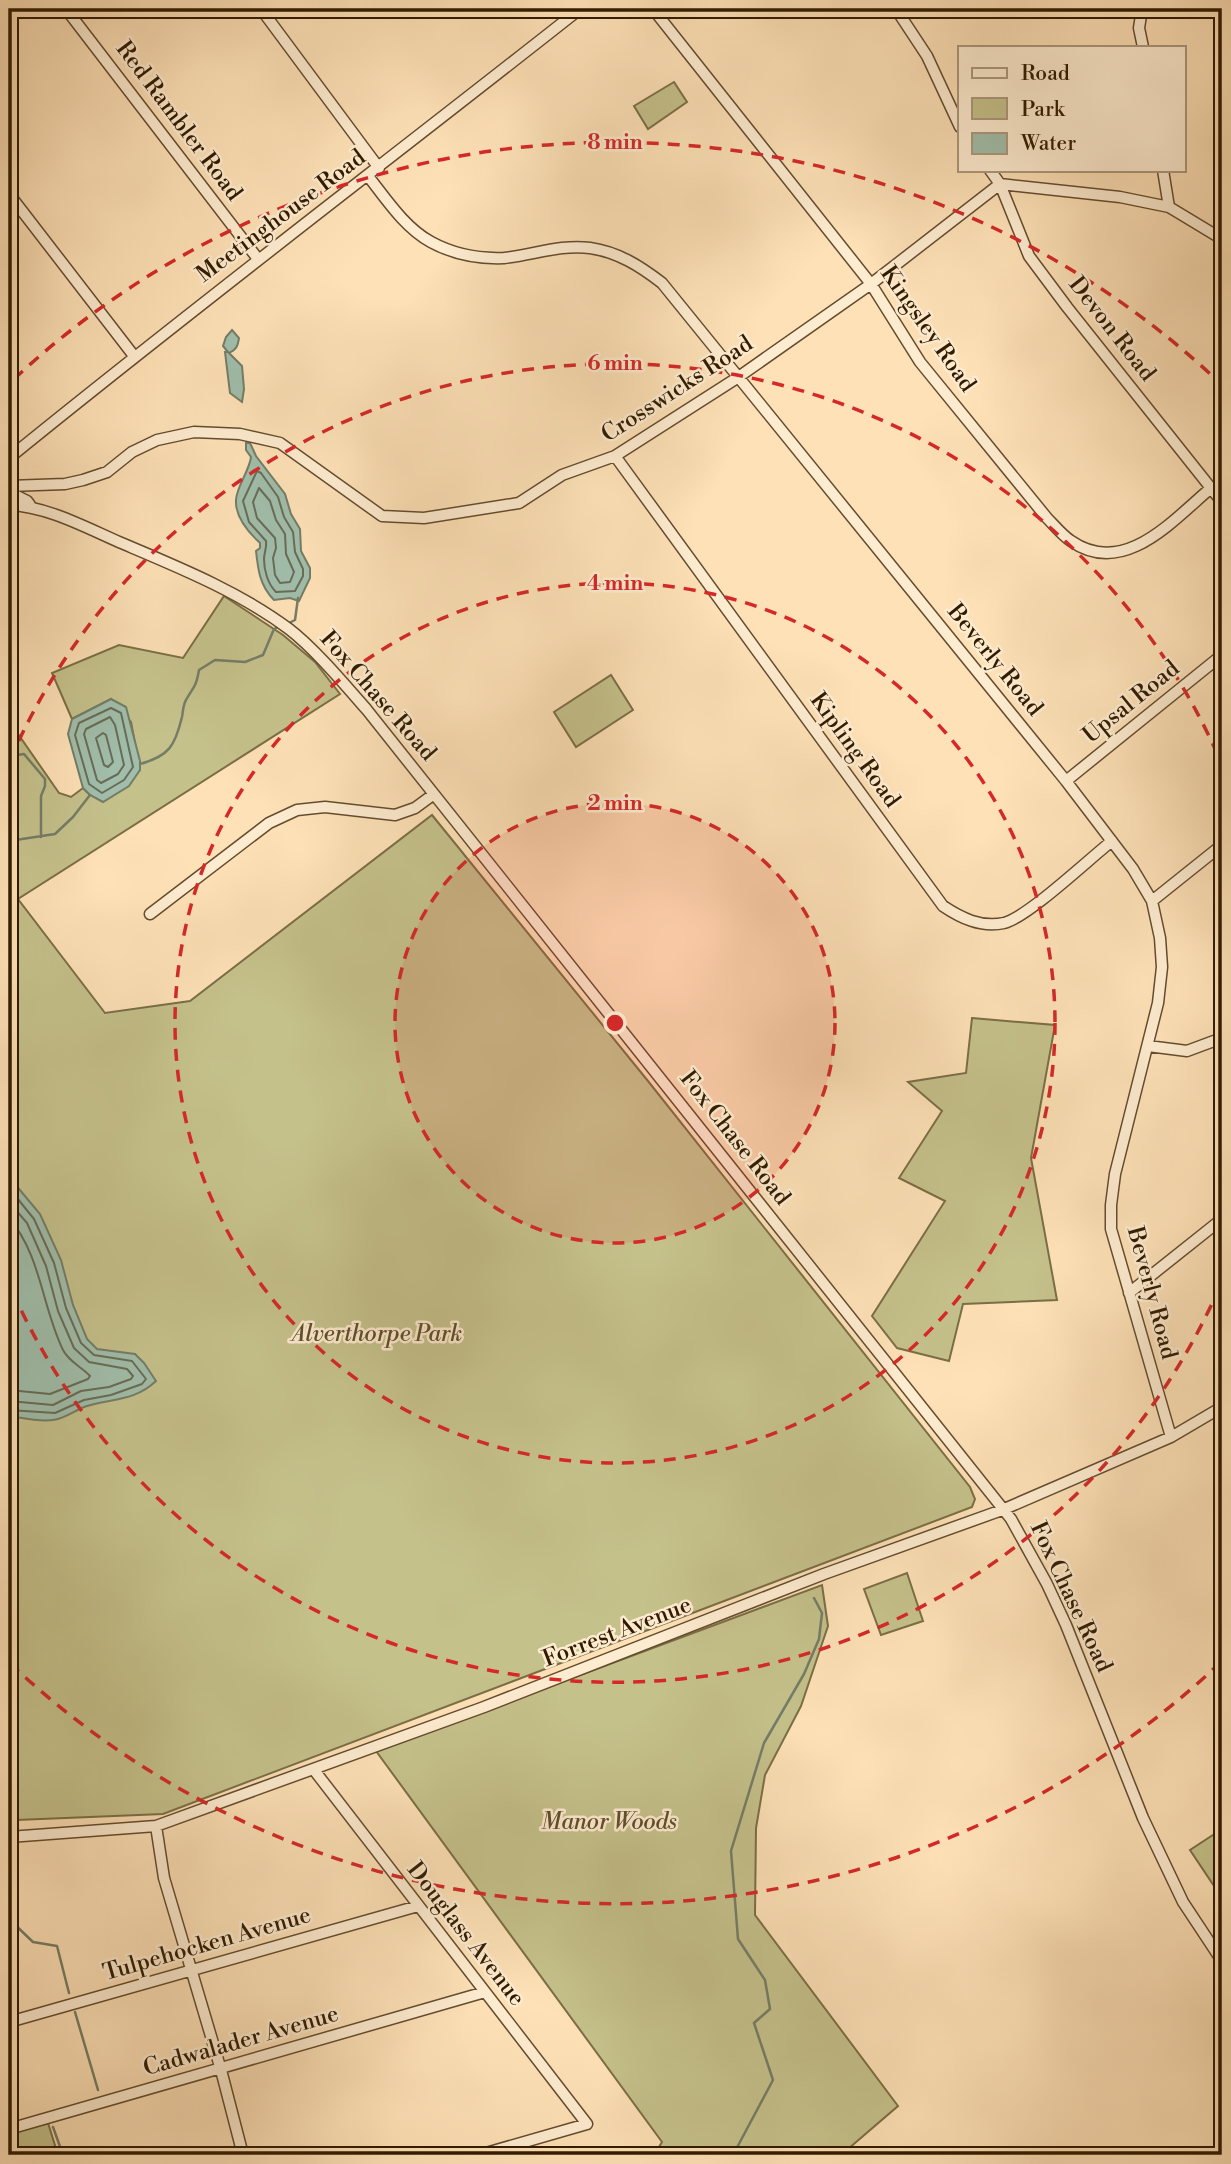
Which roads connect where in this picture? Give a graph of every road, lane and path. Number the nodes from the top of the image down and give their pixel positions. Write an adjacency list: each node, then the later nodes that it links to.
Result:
1 (66, 9): 17 (street, Red Rambler Road)
2 (261, 9): 9 (street)
3 (580, 9): 9 (street, Meetinghouse Road)
4 (653, 9): 18 (street, Kingsley Road)
5 (896, 9): 8 (street)
6 (1142, 9): 7 (street)
7 (1143, 46)
8 (958, 123)
9 (379, 168): 12 (street, Meetinghouse Road)
10 (991, 172): 13 (street, Devon Road)
11 (1163, 172): 15 (street)
12 (368, 176): 17 (street, Meetinghouse Road); 20 (street, Beverly Road)
13 (1000, 184): 15 (street); 18 (street, Crosswicks Road); 24 (street, Devon Road)
14 (9, 194): 19 (street)
15 (1169, 207): 16 (street)
16 (1222, 239)
17 (258, 259): 19 (street, Meetinghouse Road)
18 (871, 284): 20 (street, Crosswicks Road); 24 (street, Kingsley Road)
19 (134, 356): 22 (street, Meetinghouse Road)
20 (737, 378): 21 (street, Crosswicks Road); 29 (street, Beverly Road)
21 (615, 456): 23 (street, Crosswicks Road); 31 (street, Kipling Road)
22 (9, 458)
23 (10, 488): 27 (street, Fox Chase Road)
24 (1211, 488): 25 (street, Devon Road)
25 (1222, 502)
26 (12, 504): 27 (street, Fox Chase Road)
27 (32, 507): 30 (street, Fox Chase Road)
28 (1222, 655): 29 (street, Upsal Road)
29 (1066, 781): 31 (street, Beverly Road)
30 (434, 794): 34 (street); 41 (street, Fox Chase Road)
31 (1112, 841): 33 (street, Beverly Road)
32 (1222, 845): 33 (street)
33 (1152, 901): 36 (street, Beverly Road)
34 (150, 914)
35 (1222, 1038): 36 (street)
36 (1148, 1046): 38 (street, Beverly Road)
37 (1222, 1219): 38 (street)
38 (1129, 1293): 40 (street, Beverly Road)
39 (1222, 1408): 40 (street, Forrest Avenue)
40 (1171, 1437): 41 (street, Forrest Avenue)
41 (1002, 1510): 42 (street, Forrest Avenue); 46 (street, Fox Chase Road)
42 (314, 1770): 43 (street, Forrest Avenue); 45 (street, Douglass Avenue)
43 (156, 1826): 44 (street, Forrest Avenue); 47 (street)
44 (9, 1837)
45 (418, 1906): 47 (street, Tulpehocken Avenue); 48 (street, Douglass Avenue)
46 (1222, 1961)
47 (192, 1969): 49 (street, Tulpehocken Avenue); 50 (street)
48 (485, 1992): 50 (street, Cadwalader Avenue); 53 (street, Douglass Avenue)
49 (9, 2022)
50 (221, 2070): 51 (street, Cadwalader Avenue); 52 (street)
51 (9, 2129)
52 (243, 2155)
53 (478, 2155)

